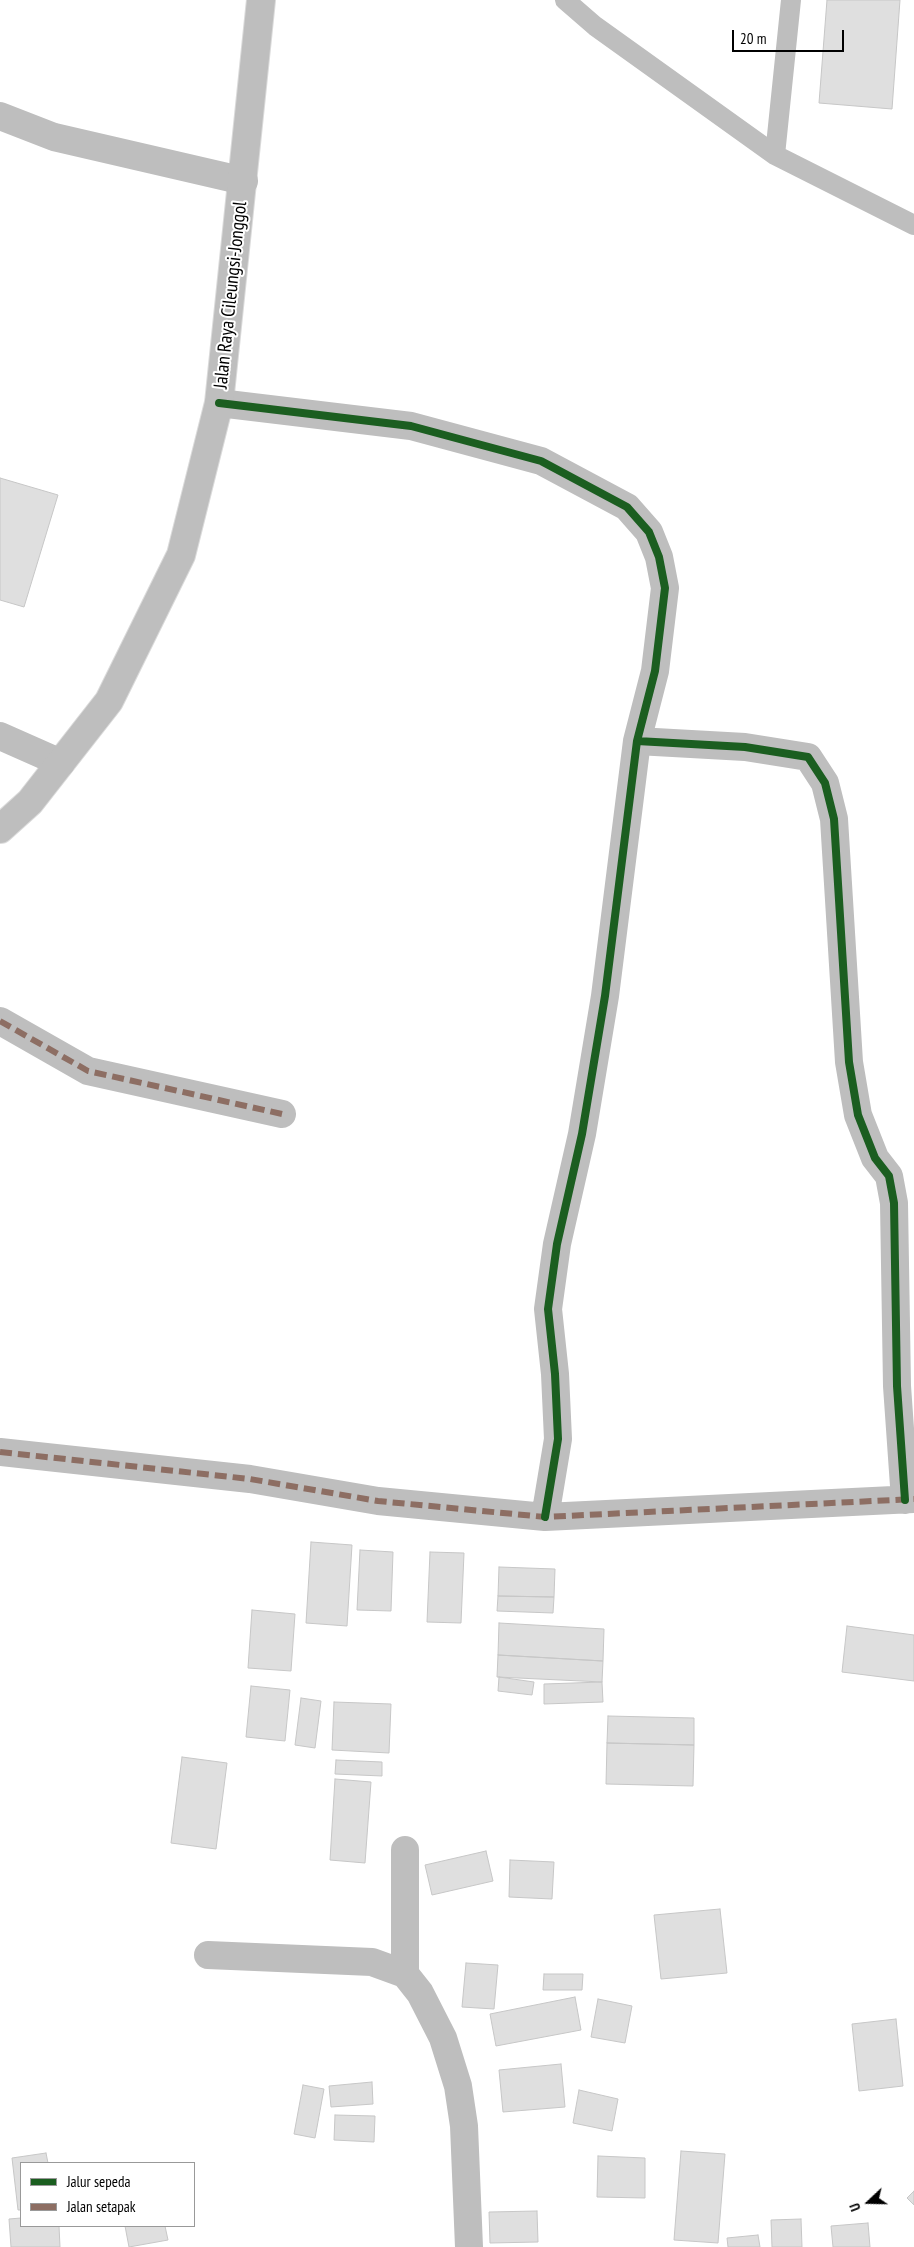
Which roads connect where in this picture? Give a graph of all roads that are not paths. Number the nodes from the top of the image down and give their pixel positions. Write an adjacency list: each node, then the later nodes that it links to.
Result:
1 (261, 0): 6 (street, Jalan Raya Cileungsi-Jonggol)
2 (565, 0): 5 (lane)
3 (791, 0): 5 (lane)
4 (0, 116): 6 (street)
5 (775, 155): 7 (lane)
6 (244, 181): 8 (street, Jalan Raya Cileungsi-Jonggol)
7 (914, 225)
8 (219, 403): 10 (street); 11 (street, Jalan Raya Cileungsi-Jonggol)
9 (0, 736): 11 (street)
10 (637, 741): 16 (street); 17 (street)
11 (61, 763): 12 (street, Jalan Raya Cileungsi-Jonggol)
12 (0, 829)
13 (0, 1021): 14 (street)
14 (282, 1114)
15 (0, 1452): 17 (street)
16 (910, 1500): 17 (street)
17 (545, 1517)
18 (405, 1850): 20 (street)
19 (208, 1955): 20 (street)
20 (405, 1974): 21 (street)
21 (469, 2247)

